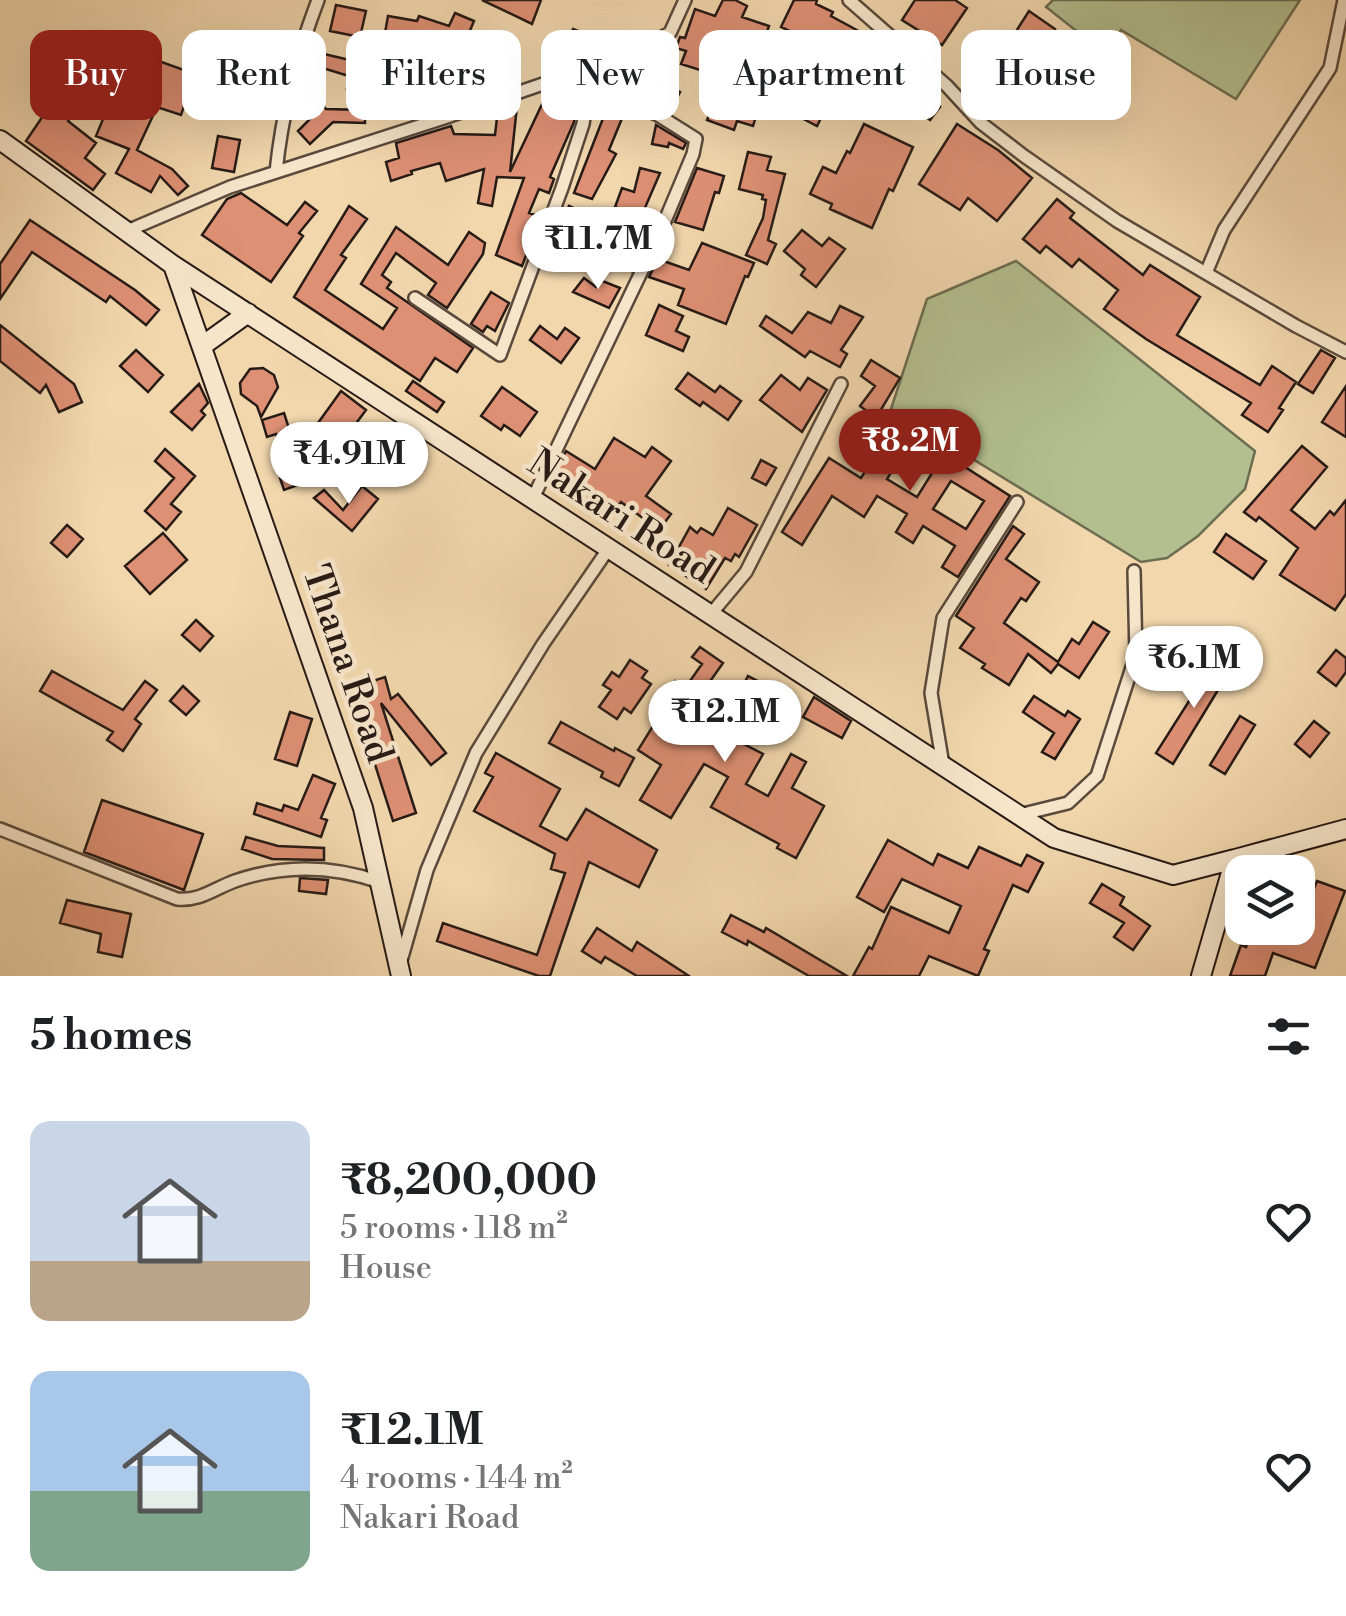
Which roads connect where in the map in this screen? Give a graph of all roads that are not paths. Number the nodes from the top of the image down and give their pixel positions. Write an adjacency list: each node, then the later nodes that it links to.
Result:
1 (318, 0): 10 (street)
2 (686, 0): 5 (street)
3 (849, 0): 13 (street)
4 (1345, 0): 13 (street)
5 (671, 30)
6 (541, 84): 10 (street)
7 (584, 120): 14 (street)
8 (666, 120): 19 (street)
9 (0, 140): 11 (street, Nakari Road)
10 (276, 172): 11 (street)
11 (127, 231): 12 (street, Nakari Road)
12 (174, 265): 15 (street, Nakari Road); 16 (street, Thana Road)
13 (1206, 273): 17 (street)
14 (415, 298)
15 (248, 313): 16 (street); 19 (street, Nakari Road)
16 (202, 346): 30 (street, Thana Road)
17 (1346, 352)
18 (841, 384): 23 (street)
19 (533, 498): 21 (street, Nakari Road)
20 (1017, 502): 24 (street)
21 (609, 548): 23 (street, Nakari Road); 32 (street)
22 (1134, 572): 25 (street)
23 (711, 614): 24 (street, Nakari Road)
24 (942, 765): 25 (street, Nakari Road)
25 (1019, 815): 29 (street, Nakari Road)
26 (0, 829): 30 (street)
27 (1346, 829): 28 (street, Nakari Road)
28 (1246, 855)
29 (1225, 861)
30 (380, 882): 32 (street, Thana Road)
31 (1225, 893): 33 (street)
32 (400, 972)
33 (1201, 976)

